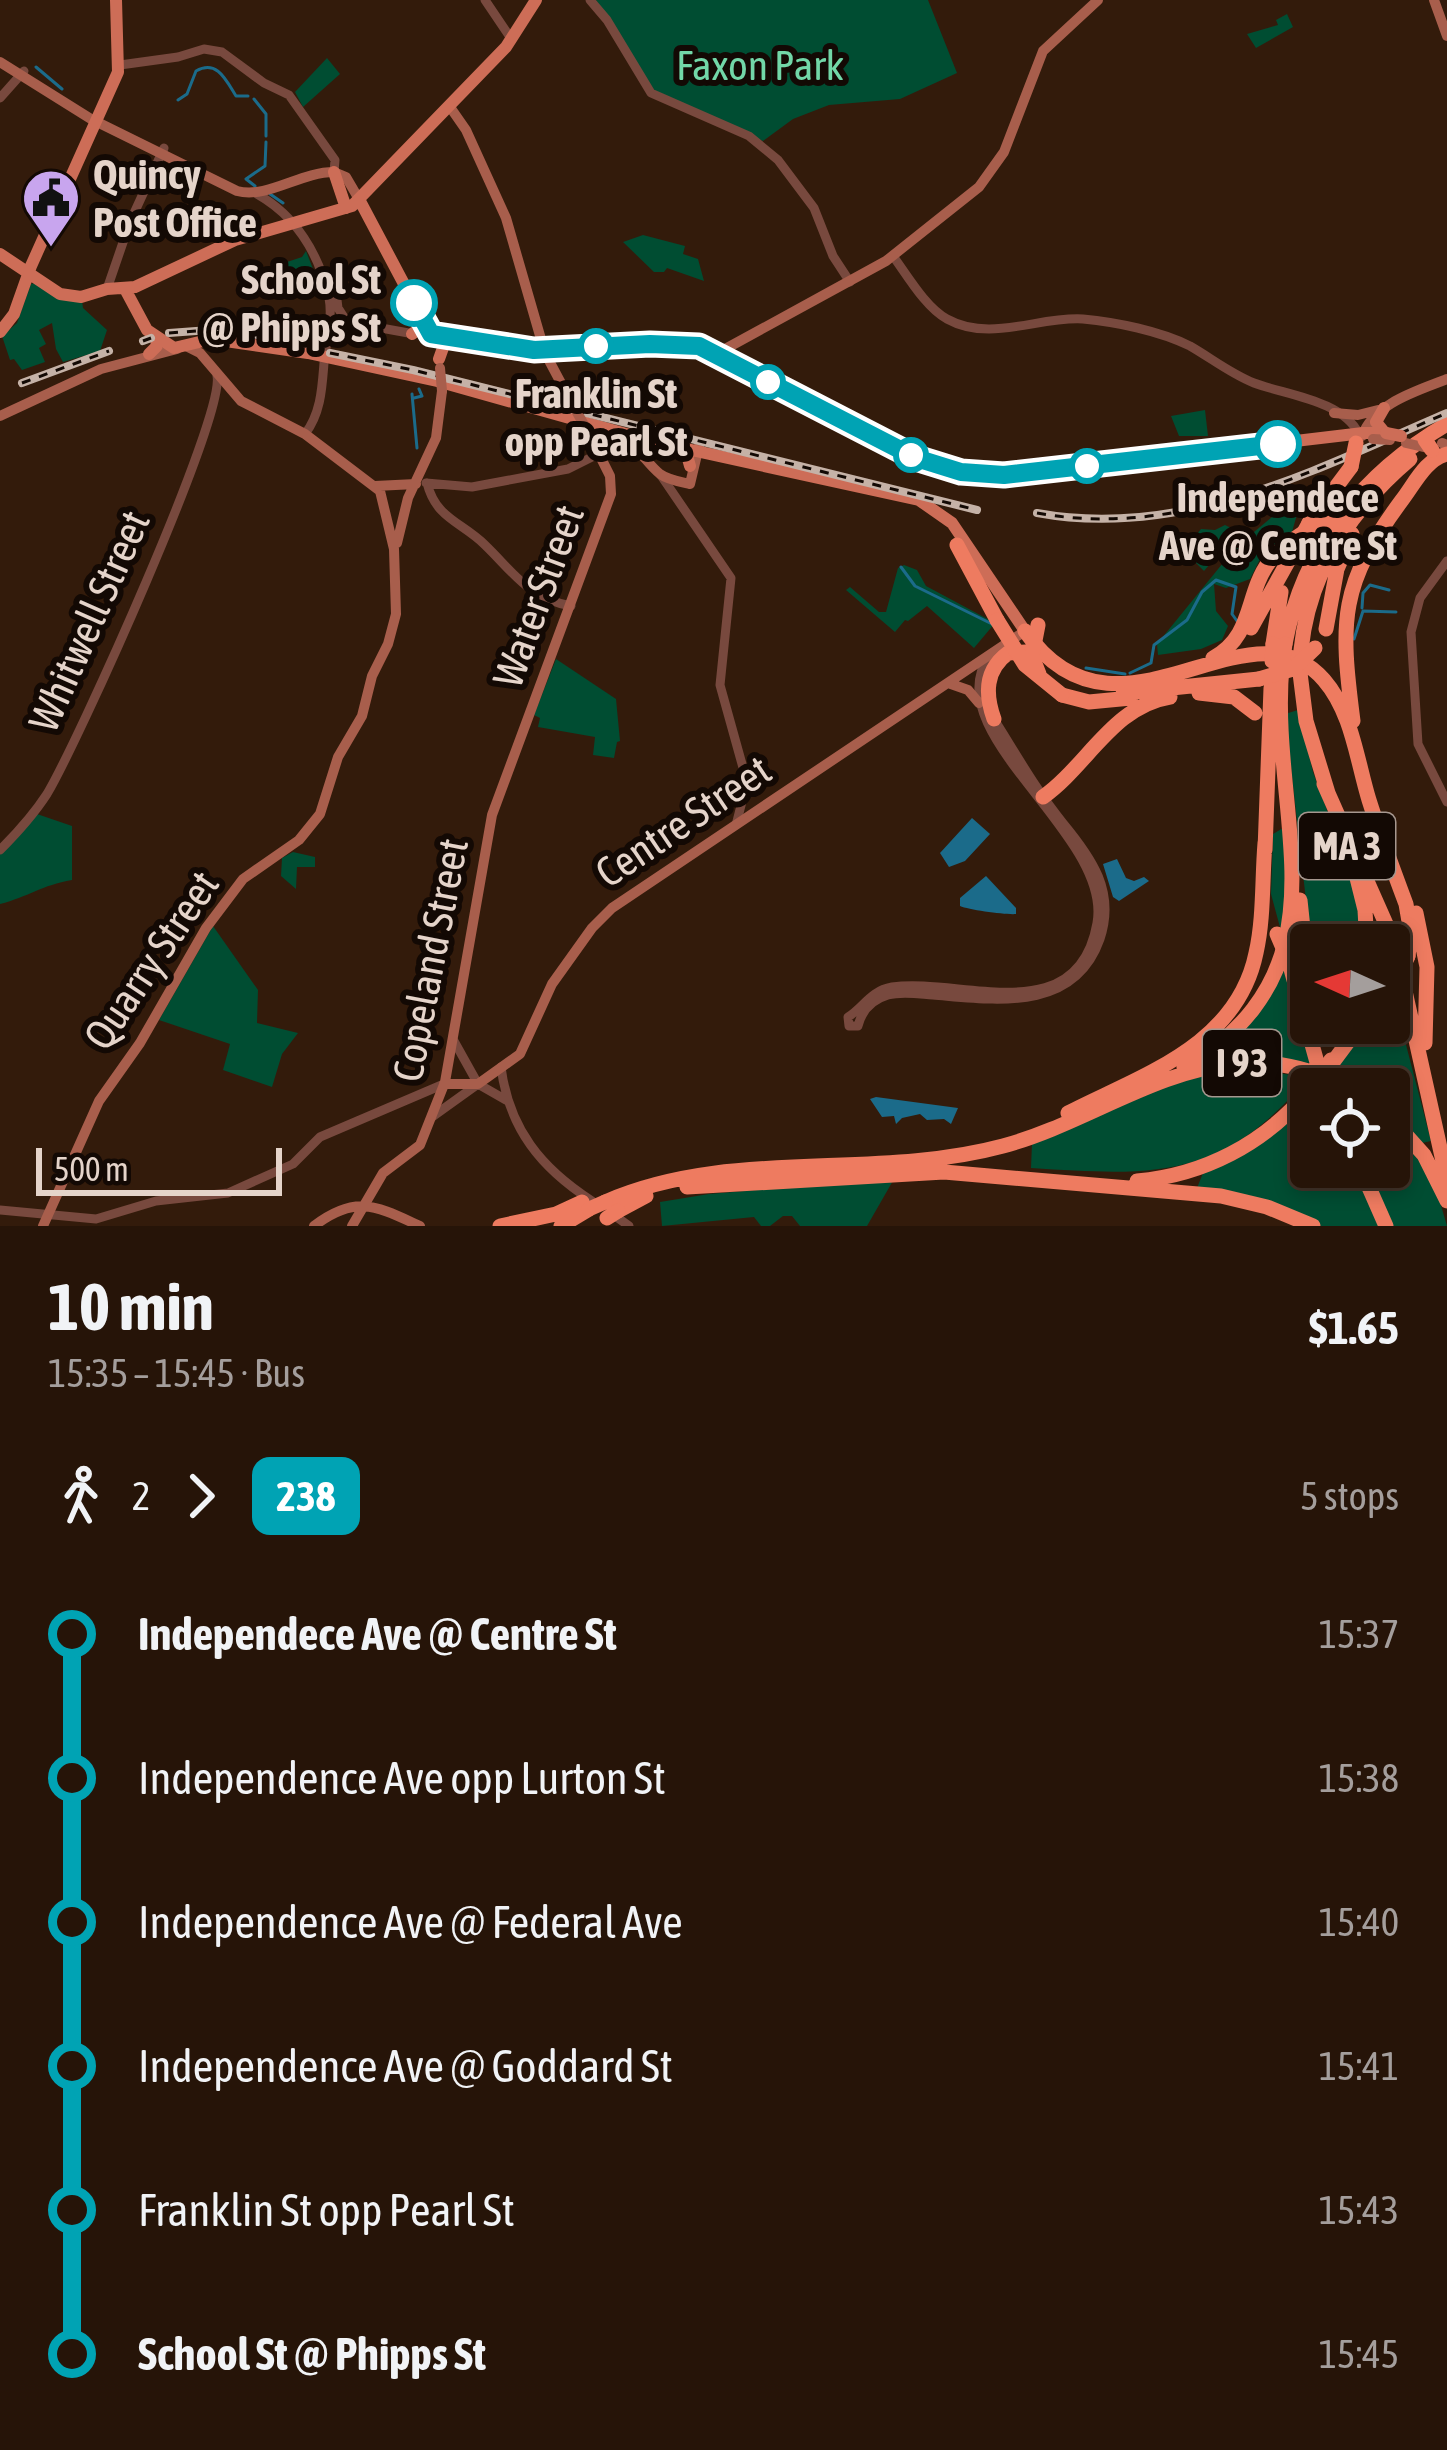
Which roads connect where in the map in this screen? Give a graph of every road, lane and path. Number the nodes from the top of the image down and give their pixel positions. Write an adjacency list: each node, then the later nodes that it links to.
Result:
1 (116, 0): 10 (main road)
2 (485, 0): 8 (street)
3 (536, 0): 8 (main road)
4 (590, 0): 25 (street)
5 (1098, 0): 21 (main road)
6 (1434, 0): 7 (main road)
7 (1447, 36)
8 (512, 40): 13 (main road)
9 (0, 59): 11 (main road)
10 (119, 65): 14 (main road); 16 (street)
11 (22, 73): 12 (street); 14 (main road)
12 (0, 98)
13 (452, 105): 18 (main road); 38 (main road, Water Street)
14 (97, 119): 15 (main road); 24 (main road)
15 (162, 152): 17 (main road); 17 (main road); 26 (street)
16 (334, 172): 17 (main road); 18 (main road)
17 (246, 193): 19 (street)
18 (354, 204): 19 (main road); 29 (main road)
19 (292, 223): 27 (main road); 28 (street)
20 (0, 254): 24 (main road)
21 (893, 256): 22 (main road); 23 (street)
22 (878, 266): 23 (street); 25 (main road)
23 (906, 272): 48 (street)
24 (28, 274): 26 (main road); 32 (main road)
25 (850, 282): 41 (main road)
26 (107, 289): 27 (main road)
27 (125, 289): 35 (main road); 37 (main road)
28 (325, 290): 30 (street); 31 (street)
29 (423, 319): 33 (main road); 34 (main road)
30 (350, 322): 31 (street); 33 (street)
31 (326, 323): 39 (street)
32 (0, 332)
33 (412, 334): 34 (street)
34 (431, 334): 36 (main road); 43 (main road)
35 (156, 338): 37 (main road); 40 (main road)
36 (456, 338): 38 (main road); 43 (main road)
37 (182, 349): 39 (main road); 40 (main road); 42 (main road)
38 (544, 350): 41 (main road); 58 (main road, Water Street, bridge)
39 (320, 352): 42 (main road); 46 (main road); 51 (street)
40 (149, 354): 49 (main road)
41 (716, 354): 54 (main road)
42 (205, 355): 45 (main road)
43 (440, 363): 64 (main road, bridge)
44 (1447, 379): 47 (main road)
45 (220, 397): 51 (main road); 103 (street, Whitwell Street)
46 (534, 407): 55 (main road); 56 (main road)
47 (1380, 409): 48 (main road); 53 (main road); 53 (main road)
48 (1337, 414): 52 (main road); 53 (street)
49 (0, 416)
50 (1447, 424): 60 (highway, MA 3)
51 (305, 434): 66 (main road)
52 (1333, 437): 53 (main road); 54 (main road)
53 (1364, 437): 54 (main road); 57 (main road, bridge); 72 (highway, bridge)
54 (1288, 444)
55 (670, 446): 56 (main road); 61 (main road)
56 (697, 448): 59 (main road); 61 (main road); 63 (main road)
57 (1437, 448): 67 (highway); 77 (highway); 79 (highway, MA 3)
58 (600, 453): 62 (main road); 64 (street); 75 (main road, Water Street)
59 (718, 457): 61 (main road); 63 (main road)
60 (1394, 460): 79 (highway, MA 3); 80 (highway)
61 (692, 467): 62 (main road); 65 (main road)
62 (662, 474): 65 (main road); 69 (street)
63 (816, 476): 68 (main road)
64 (422, 483): 66 (main road); 71 (main road); 74 (main road); 75 (street)
65 (688, 484): 69 (street)
66 (375, 486): 71 (main road)
67 (1407, 494): 77 (highway); 92 (highway)
68 (896, 496): 70 (main road); 78 (main road)
69 (684, 508): 96 (street)
70 (957, 544): 78 (main road); 88 (highway, bridge)
71 (393, 548): 74 (main road); 76 (main road)
72 (1294, 549): 79 (highway); 80 (highway)
73 (1447, 562): 95 (street)
74 (397, 580): 76 (main road)
75 (571, 606): 99 (main road, Water Street)
76 (393, 622): 131 (main road, Quarry Street)
77 (1326, 628): 79 (highway)
78 (1022, 633): 81 (main road, Centre Street); 82 (highway); 86 (highway)
79 (1288, 652): 84 (highway, bridge); 93 (highway, MA 3, bridge); 98 (highway); 104 (highway, MA 3)
80 (1213, 658): 83 (highway)
81 (988, 660): 85 (main road, Centre Street); 89 (street); 91 (street)
82 (1045, 665): 86 (highway); 91 (highway)
83 (1163, 674): 86 (highway); 92 (highway)
84 (1259, 679): 86 (highway); 87 (highway)
85 (948, 683): 89 (main road); 97 (main road, Centre Street)
86 (1108, 689): 87 (highway); 88 (highway); 88 (highway, bridge)
87 (1186, 691): 90 (highway)
88 (1062, 695)
89 (979, 703): 94 (street)
90 (1255, 713): 94 (highway); 98 (highway)
91 (994, 719): 94 (street)
92 (1360, 766): 101 (highway)
93 (1324, 784): 106 (highway, MA 3); 119 (highway)
94 (1043, 797)
95 (1447, 802)
96 (741, 805): 97 (street); 100 (street)
97 (757, 810): 100 (main road, Centre Street)
98 (1266, 813): 102 (highway)
99 (490, 820): 108 (main road, Copeland Street)
100 (736, 825): 110 (main road, Centre Street)
101 (1381, 835): 107 (highway, bridge); 119 (highway)
102 (1265, 843): 111 (highway, bridge); 122 (highway)
103 (0, 850)
104 (1294, 862): 105 (highway); 116 (highway, MA 3)
105 (1301, 924)
106 (1364, 924)
107 (1409, 924)
108 (454, 1041): 114 (main road, Copeland Street); 115 (street)
109 (1346, 1044): 112 (highway)
110 (501, 1067): 115 (main road, Centre Street); 117 (street)
111 (1320, 1068)
112 (1327, 1068)
113 (1290, 1069): 116 (highway, I 93)
114 (444, 1084): 115 (main road); 120 (main road, Copeland Street); 131 (street)
115 (478, 1084): 117 (street); 120 (street, Centre Street)
116 (1134, 1095): 122 (highway, I 93)
117 (508, 1105): 137 (street)
118 (1290, 1106): 125 (highway)
119 (1431, 1106): 124 (highway)
120 (432, 1117): 128 (main road, Copeland Street)
121 (1410, 1140): 127 (highway)
122 (1003, 1147): 123 (highway, I 93)
123 (820, 1172): 125 (highway, I 93); 129 (highway, I 93); 129 (highway, I 93); 129 (highway, I 93)
124 (1447, 1179)
125 (1062, 1182): 138 (highway, I 93)
126 (1369, 1188): 139 (highway)
127 (1447, 1201)
128 (363, 1204): 132 (main road); 133 (main road); 134 (main road, Copeland Street)
129 (601, 1209): 135 (highway); 136 (highway, I 93)
130 (0, 1210): 131 (street)
131 (44, 1221)
132 (419, 1225)
133 (314, 1226)
134 (352, 1226)
135 (500, 1226)
136 (570, 1226)
137 (629, 1226)
138 (1313, 1226)
139 (1386, 1226)

